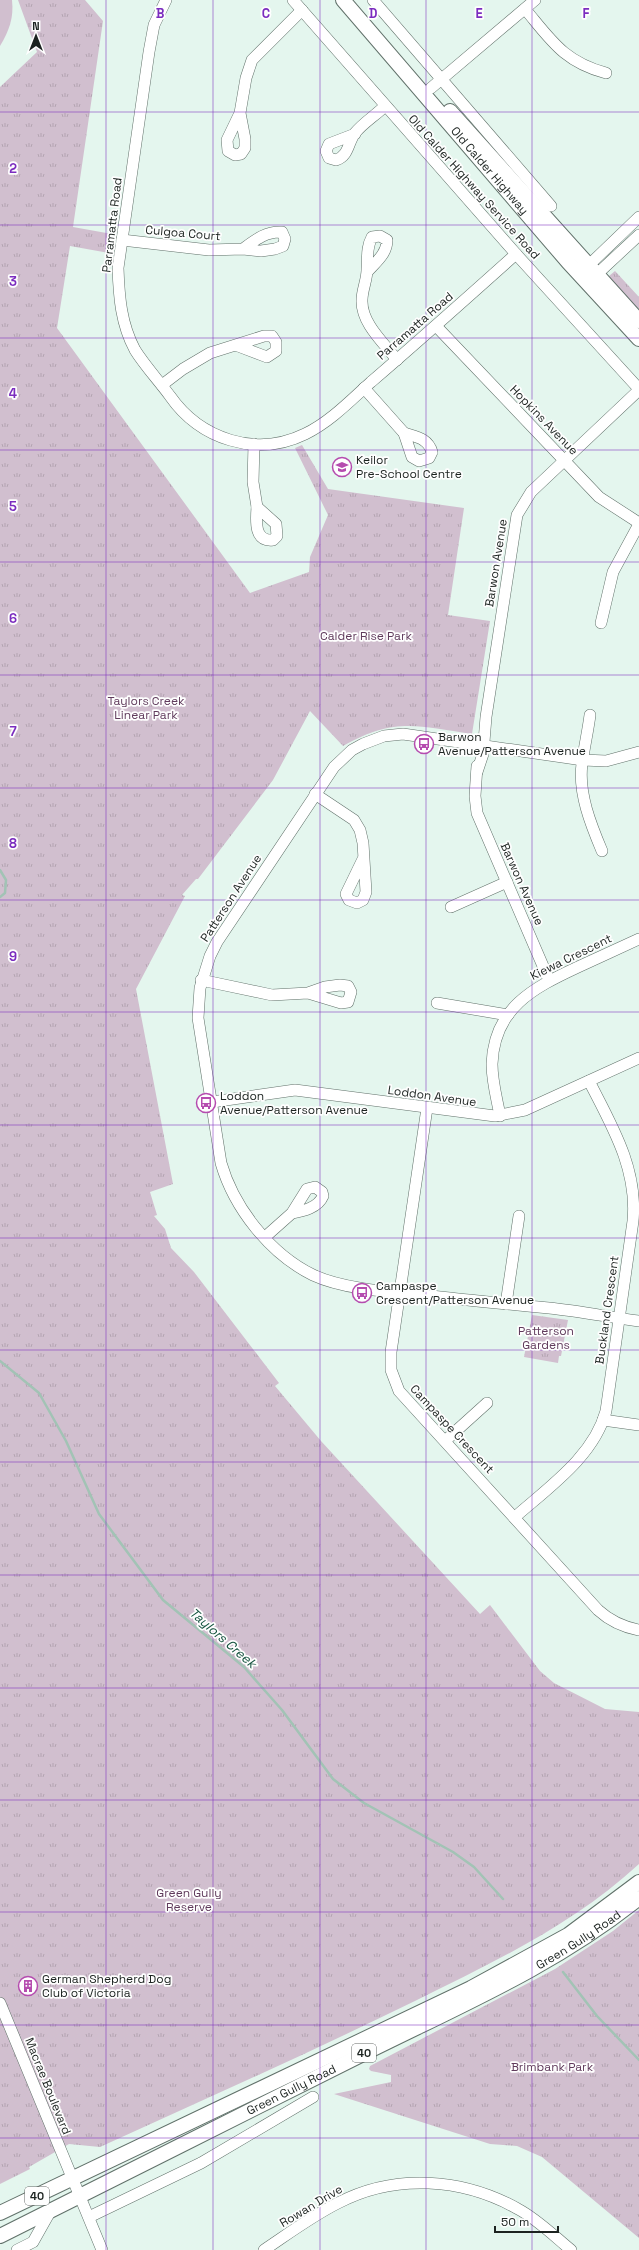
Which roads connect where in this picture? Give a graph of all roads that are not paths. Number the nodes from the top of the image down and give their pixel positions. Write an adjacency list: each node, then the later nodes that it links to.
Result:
1 (293, 0): 8 (street, Old Calder Highway Service Road)
2 (343, 0): 11 (main road, Old Calder Highway)
3 (354, 0): 11 (main road, Old Calder Highway)
4 (373, 0): 10 (street)
5 (535, 0): 7 (street)
6 (163, 2): 18 (street, Parramatta Road)
7 (525, 9): 9 (street); 10 (street)
8 (302, 10): 12 (street, Old Calder Highway Service Road); 13 (street)
9 (606, 73)
10 (442, 79): 11 (street); 15 (street)
11 (427, 91): 22 (main road, Old Calder Highway)
12 (385, 106): 14 (street); 20 (street, Old Calder Highway Service Road)
13 (240, 113)
14 (355, 134)
15 (551, 206)
16 (639, 217): 22 (street)
17 (639, 235): 22 (street)
18 (122, 240): 19 (street, Culgoa Court); 28 (street, Parramatta Road)
19 (243, 249)
20 (516, 254): 24 (street, Parramatta Road); 30 (street, Old Calder Highway Service Road)
21 (367, 272): 27 (street)
22 (589, 273): 23 (main road, Old Calder Highway); 25 (main road, Old Calder Highway)
23 (639, 321)
24 (436, 326): 27 (street, Parramatta Road); 33 (street, Hopkins Avenue)
25 (639, 339)
26 (238, 346): 28 (street)
27 (397, 360): 29 (street, Parramatta Road)
28 (162, 386): 32 (street, Parramatta Road)
29 (364, 388): 31 (street); 32 (street, Parramatta Road)
30 (639, 390): 33 (street, Barwon Avenue)
31 (404, 433)
32 (254, 444): 34 (street)
33 (564, 460): 35 (street, Hopkins Avenue); 38 (street, Barwon Avenue)
34 (257, 507)
35 (639, 524): 36 (street)
36 (601, 623)
37 (590, 715): 40 (street)
38 (481, 745): 40 (street, Patterson Avenue); 41 (street, Patterson Avenue); 44 (street, Barwon Avenue)
39 (639, 752): 40 (street, Patterson Avenue)
40 (583, 760): 42 (street)
41 (315, 794): 43 (street); 47 (street, Patterson Avenue)
42 (602, 851)
43 (363, 859)
44 (507, 882): 45 (street); 48 (street, Barwon Avenue)
45 (451, 907)
46 (639, 939): 48 (street, Kiewa Crescent)
47 (201, 980): 49 (street); 54 (street, Patterson Avenue)
48 (549, 980): 51 (street, Kiewa Crescent)
49 (308, 993)
50 (437, 1003): 51 (street)
51 (508, 1015): 56 (street, Kiewa Crescent)
52 (639, 1058): 53 (street, Loddon Avenue)
53 (589, 1081): 56 (street, Loddon Avenue); 62 (street, Buckland Crescent)
54 (212, 1102): 55 (street, Loddon Avenue); 59 (street, Patterson Avenue)
55 (427, 1108): 56 (street, Loddon Avenue); 60 (street, Campaspe Crescent)
56 (500, 1116)
57 (292, 1213): 59 (street)
58 (519, 1216): 61 (street)
59 (265, 1237): 60 (street, Patterson Avenue)
60 (400, 1293): 61 (street, Patterson Avenue); 67 (street, Campaspe Crescent)
61 (506, 1304): 62 (street, Patterson Avenue)
62 (618, 1318): 63 (street, Patterson Avenue); 65 (street, Buckland Crescent)
63 (639, 1321)
64 (487, 1403): 67 (street)
65 (604, 1420): 66 (street); 68 (street, Buckland Crescent)
66 (639, 1425)
67 (446, 1440): 68 (street, Campaspe Crescent)
68 (515, 1517): 69 (street, Campaspe Crescent)
69 (639, 1630)
70 (639, 1882): 74 (main road, Green Gully Road / 40)
71 (639, 1898): 75 (main road, Green Gully Road / 40)
72 (0, 2003): 74 (street, Macrae Boulevard)
73 (313, 2097): 78 (street)
74 (73, 2178): 75 (street, Macrae Boulevard); 77 (main road, Green Gully Road / 40)
75 (81, 2195): 76 (main road, Green Gully Road); 78 (street, Macrae Boulevard)
76 (52, 2210): 79 (main road, Green Gully Road); 80 (street)
77 (0, 2213)
78 (89, 2216): 81 (street, Macrae Boulevard)
79 (0, 2236)
80 (17, 2250)
81 (102, 2250)
82 (264, 2250): 83 (street, Rowan Drive)
83 (571, 2250)

